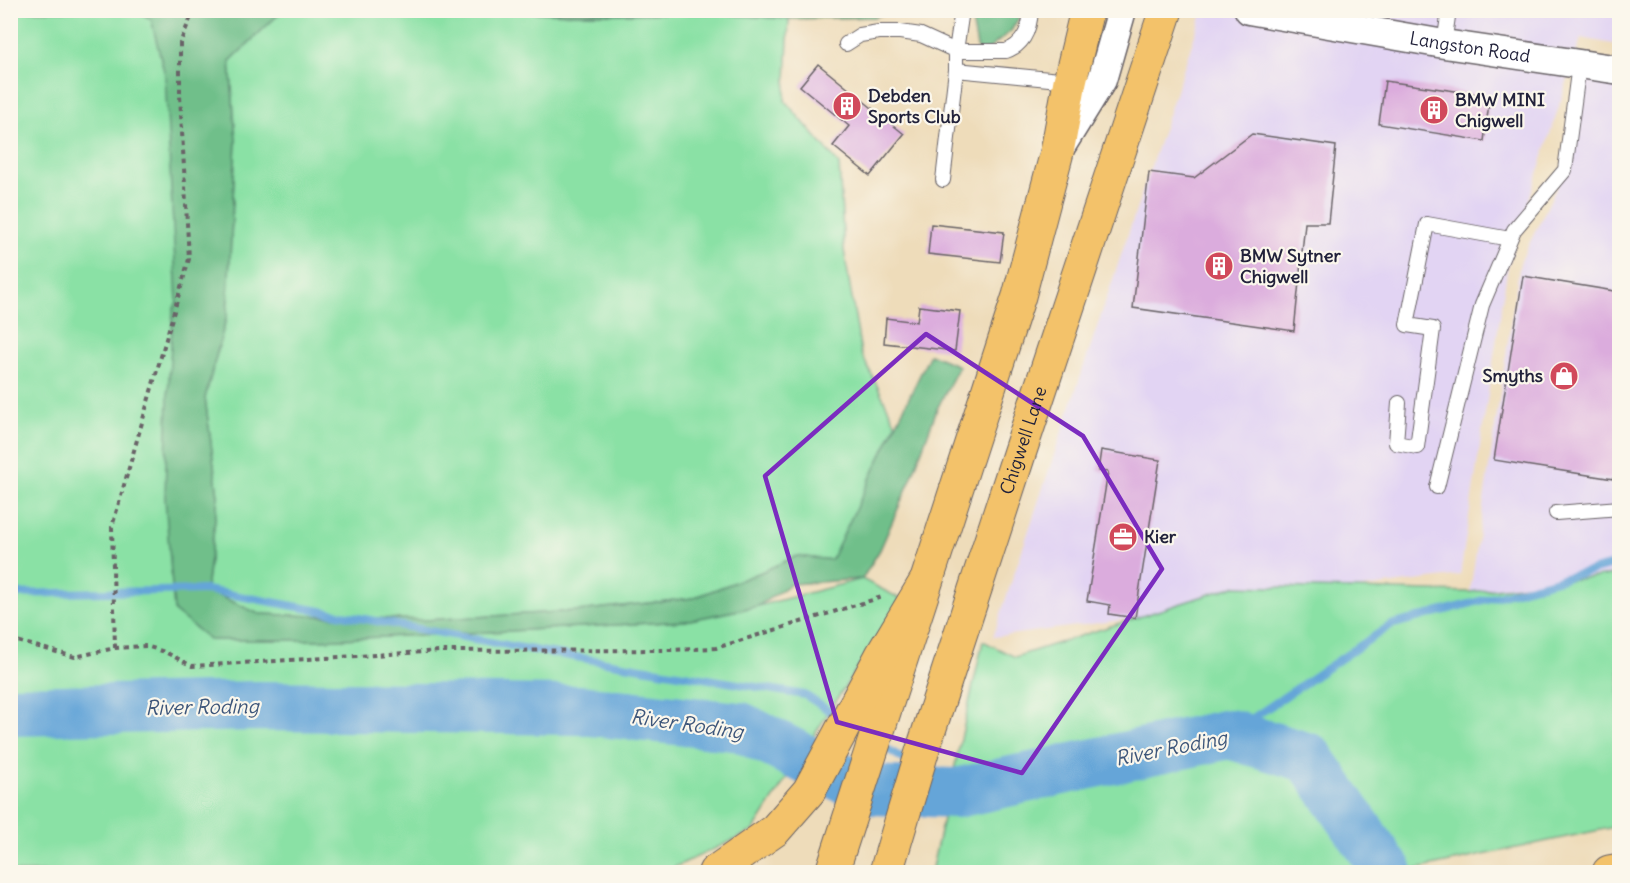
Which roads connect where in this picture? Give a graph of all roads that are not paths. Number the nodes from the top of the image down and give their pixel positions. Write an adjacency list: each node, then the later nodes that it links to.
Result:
1 (962, 10): 10 (lane)
2 (1031, 10): 10 (lane)
3 (1088, 10): 14 (main road)
4 (1122, 10): 15 (street)
5 (1166, 10): 26 (main road, Chigwell Lane)
6 (1249, 10): 9 (street, Langston Road)
7 (1449, 10): 9 (lane)
8 (846, 44): 10 (lane)
9 (1444, 44): 11 (street, Langston Road)
10 (956, 51): 12 (lane)
11 (1579, 64): 13 (street, Langston Road); 17 (lane)
12 (956, 70): 14 (lane); 16 (lane)
13 (1620, 70)
14 (1070, 81): 15 (main road)
15 (1057, 152): 22 (main road)
16 (943, 180)
17 (1510, 239): 18 (lane); 19 (lane)
18 (1399, 403)
19 (1437, 487)
20 (1620, 508): 21 (lane)
21 (1556, 513)
22 (866, 719): 24 (main road); 25 (main road)
23 (1620, 870): 27 (main road)
24 (715, 873)
25 (832, 873)
26 (886, 873)
27 (1609, 873)

